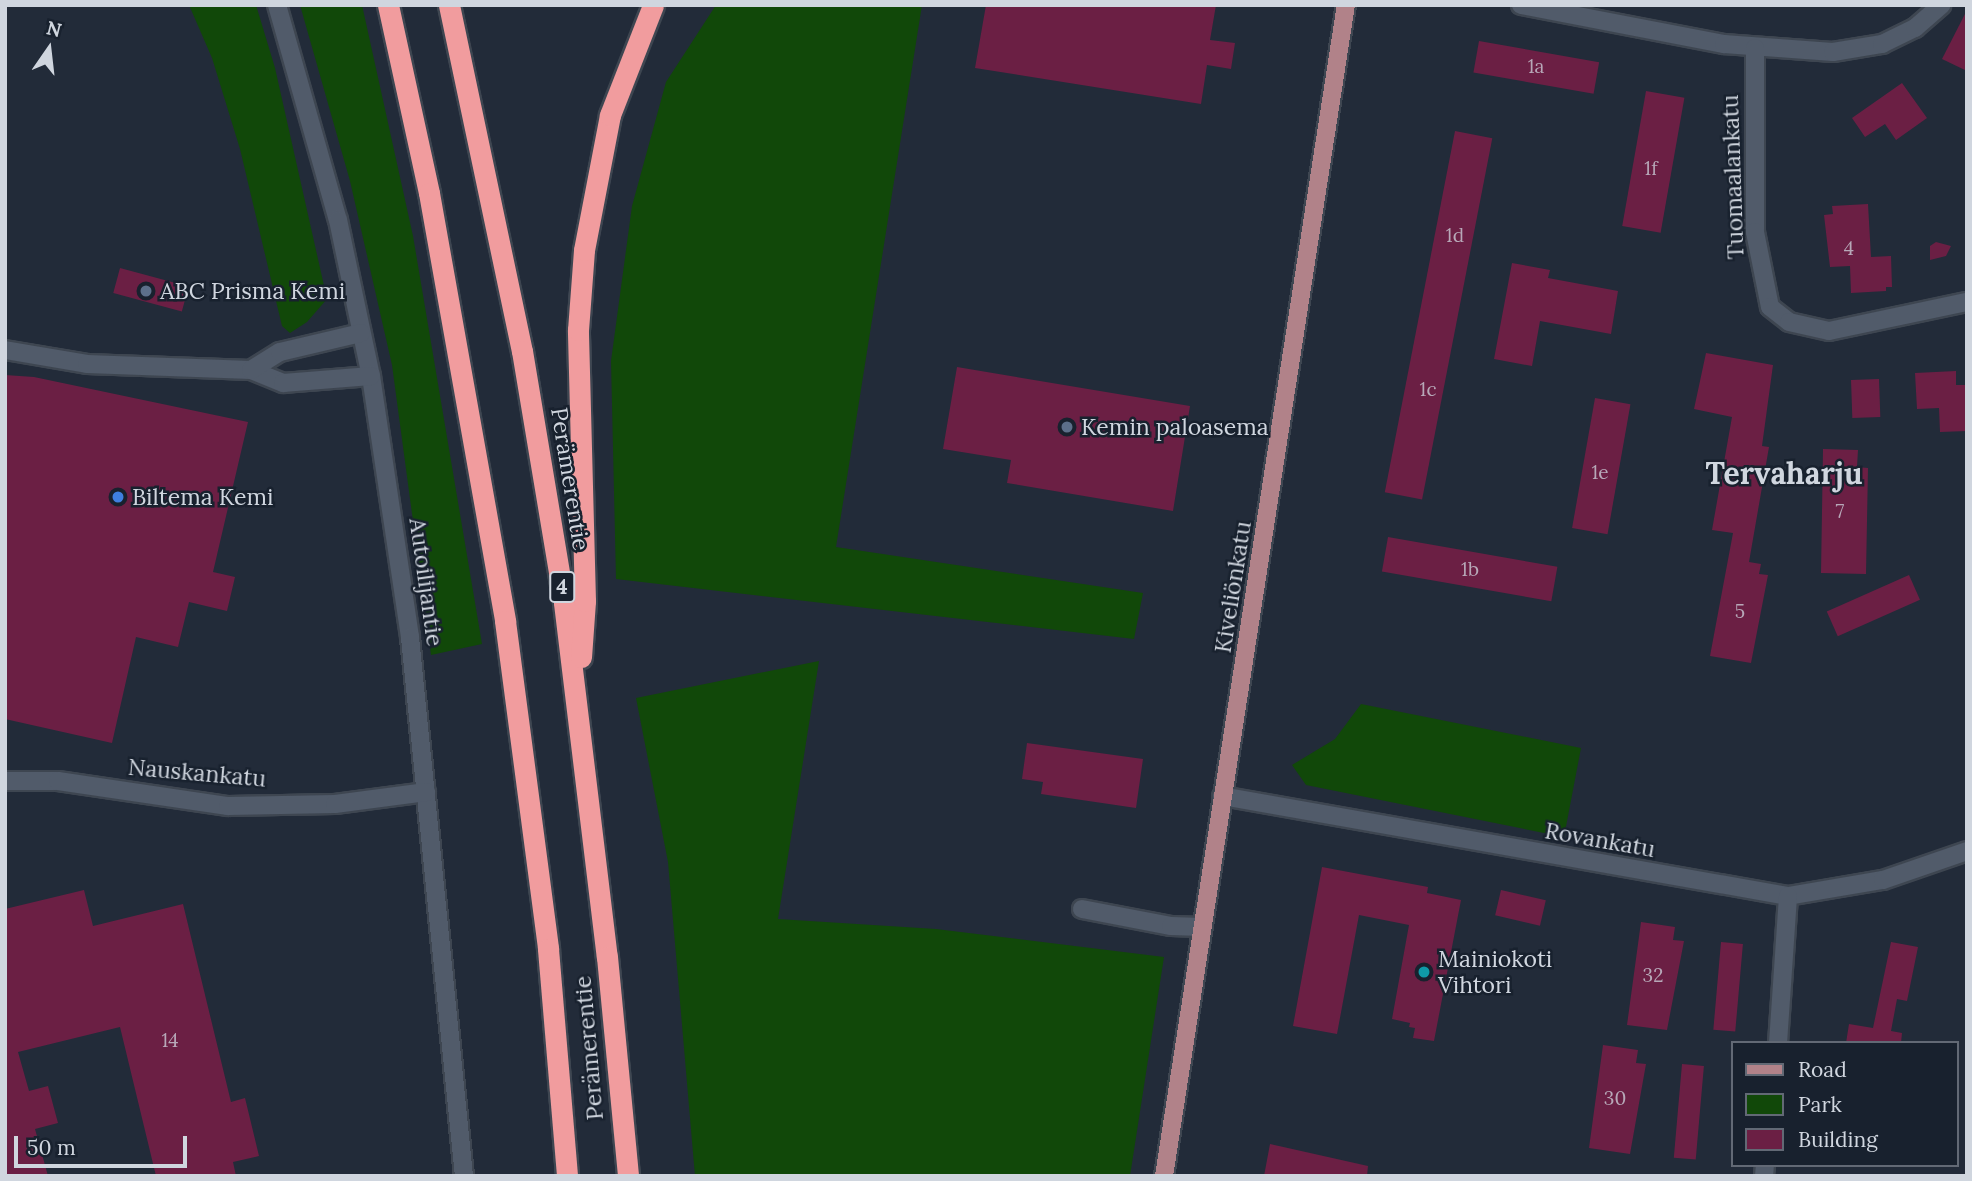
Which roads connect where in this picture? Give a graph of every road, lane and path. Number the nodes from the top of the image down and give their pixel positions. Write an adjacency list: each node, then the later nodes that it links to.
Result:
1 (277, 5): 10 (street, Autoilijantie)
2 (388, 5): 24 (highway, Perämerentie)
3 (449, 5): 14 (highway, Perämerentie / 4)
4 (653, 5): 14 (highway)
5 (1346, 5): 17 (main road, Kiveliönkatu)
6 (1521, 5): 8 (street)
7 (1941, 5): 8 (street)
8 (1755, 48): 9 (street, Tuomaalankatu)
9 (1967, 302)
10 (361, 333): 12 (street); 13 (street, Autoilijantie)
11 (5, 350): 12 (street)
12 (251, 370): 13 (street)
13 (371, 376): 16 (street, Autoilijantie)
14 (577, 698): 25 (highway, Perämerentie / 4)
15 (5, 781): 16 (street, Nauskankatu)
16 (426, 792): 23 (street, Autoilijantie)
17 (1222, 796): 19 (street, Rovankatu); 21 (main road, Kiveliönkatu)
18 (1967, 851): 19 (street, Rovankatu)
19 (1788, 896): 22 (street)
20 (1082, 909): 21 (street)
21 (1202, 927): 26 (main road, Kiveliönkatu)
22 (1777, 1041)
23 (464, 1176)
24 (567, 1176)
25 (628, 1176)
26 (1164, 1176)

